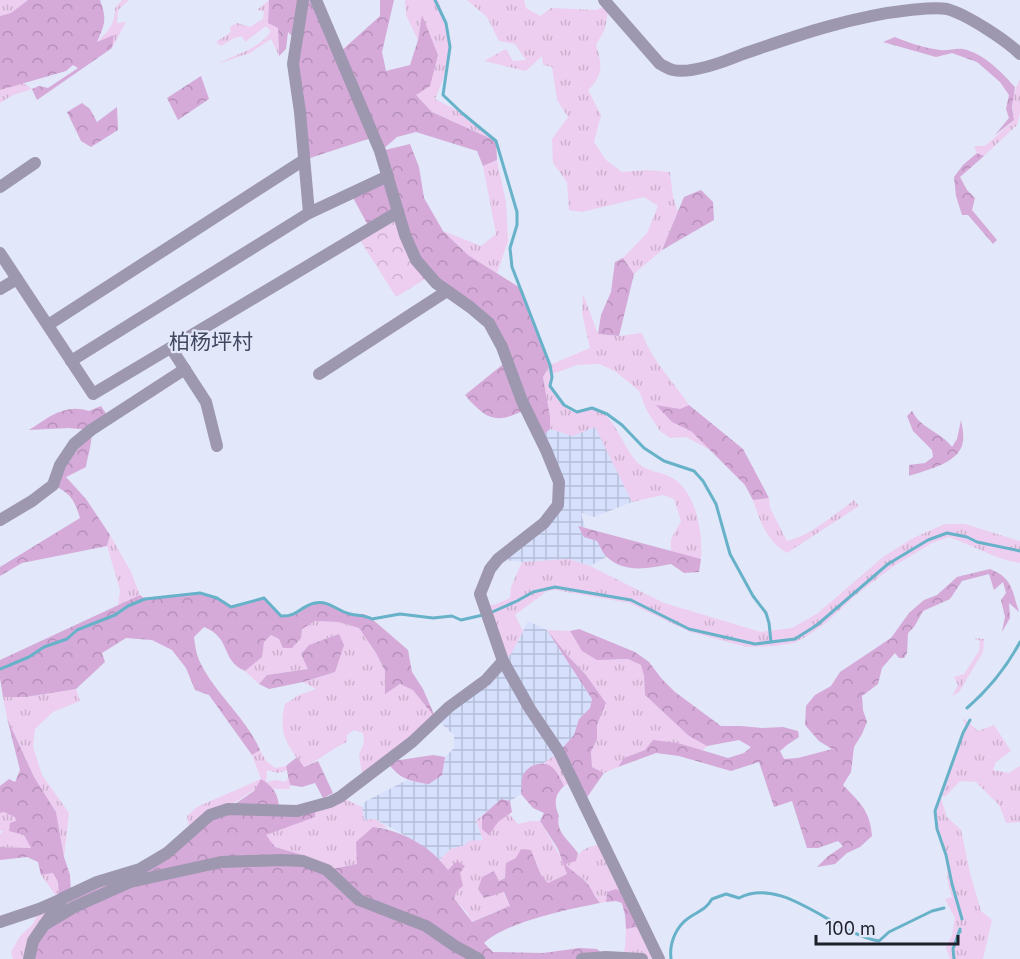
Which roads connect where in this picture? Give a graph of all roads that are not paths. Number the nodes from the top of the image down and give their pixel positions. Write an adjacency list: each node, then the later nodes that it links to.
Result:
1 (303, 0): 5 (street)
2 (316, 0): 7 (street)
3 (604, 0): 4 (street)
4 (1017, 47)
5 (304, 160): 10 (street); 15 (street)
6 (35, 163): 8 (street)
7 (388, 176): 9 (street); 10 (street)
8 (0, 187)
9 (398, 212): 14 (street); 16 (street)
10 (309, 213): 17 (street)
11 (0, 253): 12 (street)
12 (17, 279): 13 (street); 15 (street)
13 (0, 289)
14 (447, 291): 19 (street); 22 (street)
15 (48, 325): 17 (street)
16 (171, 348): 17 (street); 18 (street)
17 (72, 361)
18 (185, 369): 20 (street); 21 (street)
19 (319, 374)
20 (217, 446)
21 (0, 520)
22 (503, 661): 23 (street); 30 (street)
23 (63, 898): 24 (street); 25 (street)
24 (0, 922)
25 (44, 925): 26 (street); 27 (street)
26 (29, 959)
27 (479, 959)
28 (582, 959): 29 (street)
29 (642, 959)
30 (659, 959)

